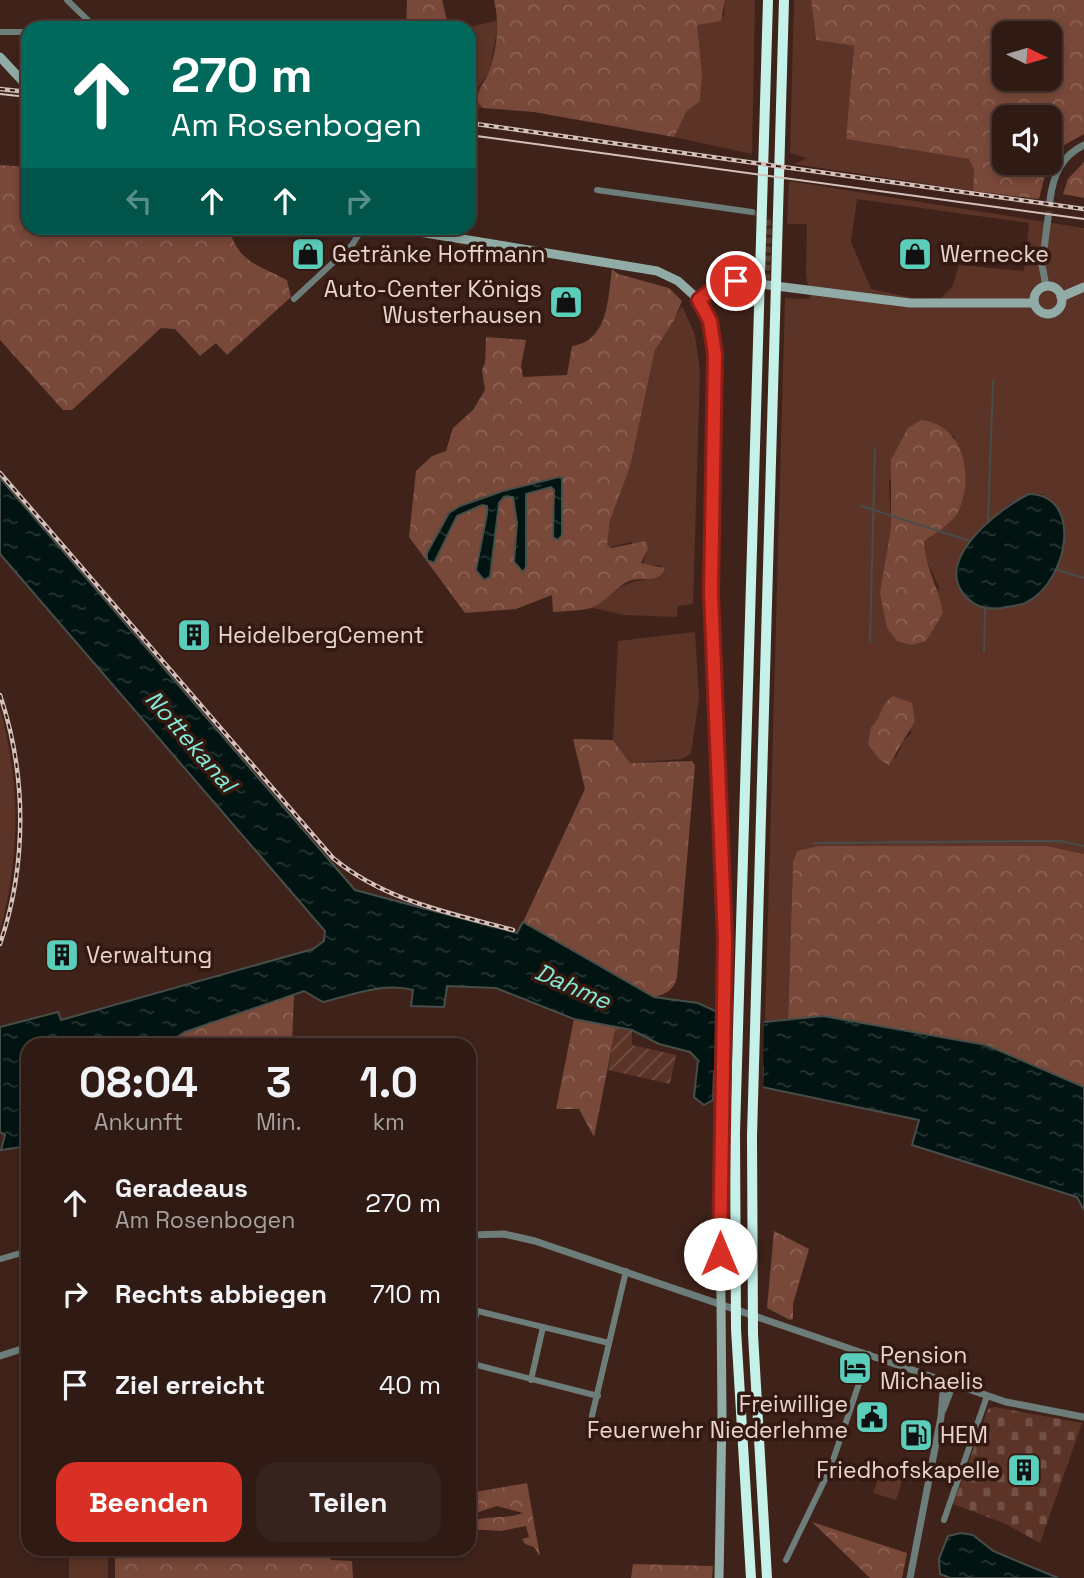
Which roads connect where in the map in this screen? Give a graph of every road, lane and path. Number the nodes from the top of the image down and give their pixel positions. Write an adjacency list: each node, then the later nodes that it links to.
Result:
1 (67, 0): 4 (street)
2 (768, 0): 44 (highway)
3 (784, 0): 45 (highway)
4 (89, 21)
5 (0, 32): 6 (street)
6 (21, 32)
7 (0, 57): 8 (main road)
8 (21, 80)
9 (1084, 145): 11 (street)
10 (597, 190): 12 (street)
11 (1050, 200)
12 (752, 212)
13 (1048, 218): 16 (street)
14 (358, 235): 19 (street)
15 (438, 235): 20 (main road)
16 (1045, 286): 18 (main road); 21 (main road)
17 (1084, 287): 18 (main road)
18 (1061, 297): 21 (main road)
19 (294, 299)
20 (699, 300): 21 (main road); 43 (main road)
21 (1034, 303)
22 (476, 1234): 25 (street)
23 (21, 1253): 24 (street)
24 (0, 1259)
25 (625, 1271): 28 (street); 30 (street)
26 (476, 1311): 27 (street)
27 (543, 1327): 28 (street); 33 (street)
28 (609, 1343): 36 (street)
29 (21, 1350): 31 (street)
30 (869, 1354): 34 (street); 42 (street)
31 (0, 1356)
32 (476, 1365): 33 (street)
33 (531, 1380): 36 (street)
34 (944, 1380): 35 (street); 39 (street)
35 (953, 1384): 37 (street); 39 (street)
36 (598, 1396): 40 (street)
37 (987, 1396): 38 (street); 41 (street)
38 (1084, 1417)
39 (940, 1418): 46 (street)
40 (591, 1420)
41 (944, 1520)
42 (786, 1560)
43 (719, 1578)
44 (751, 1578)
45 (767, 1578)
46 (909, 1578)

